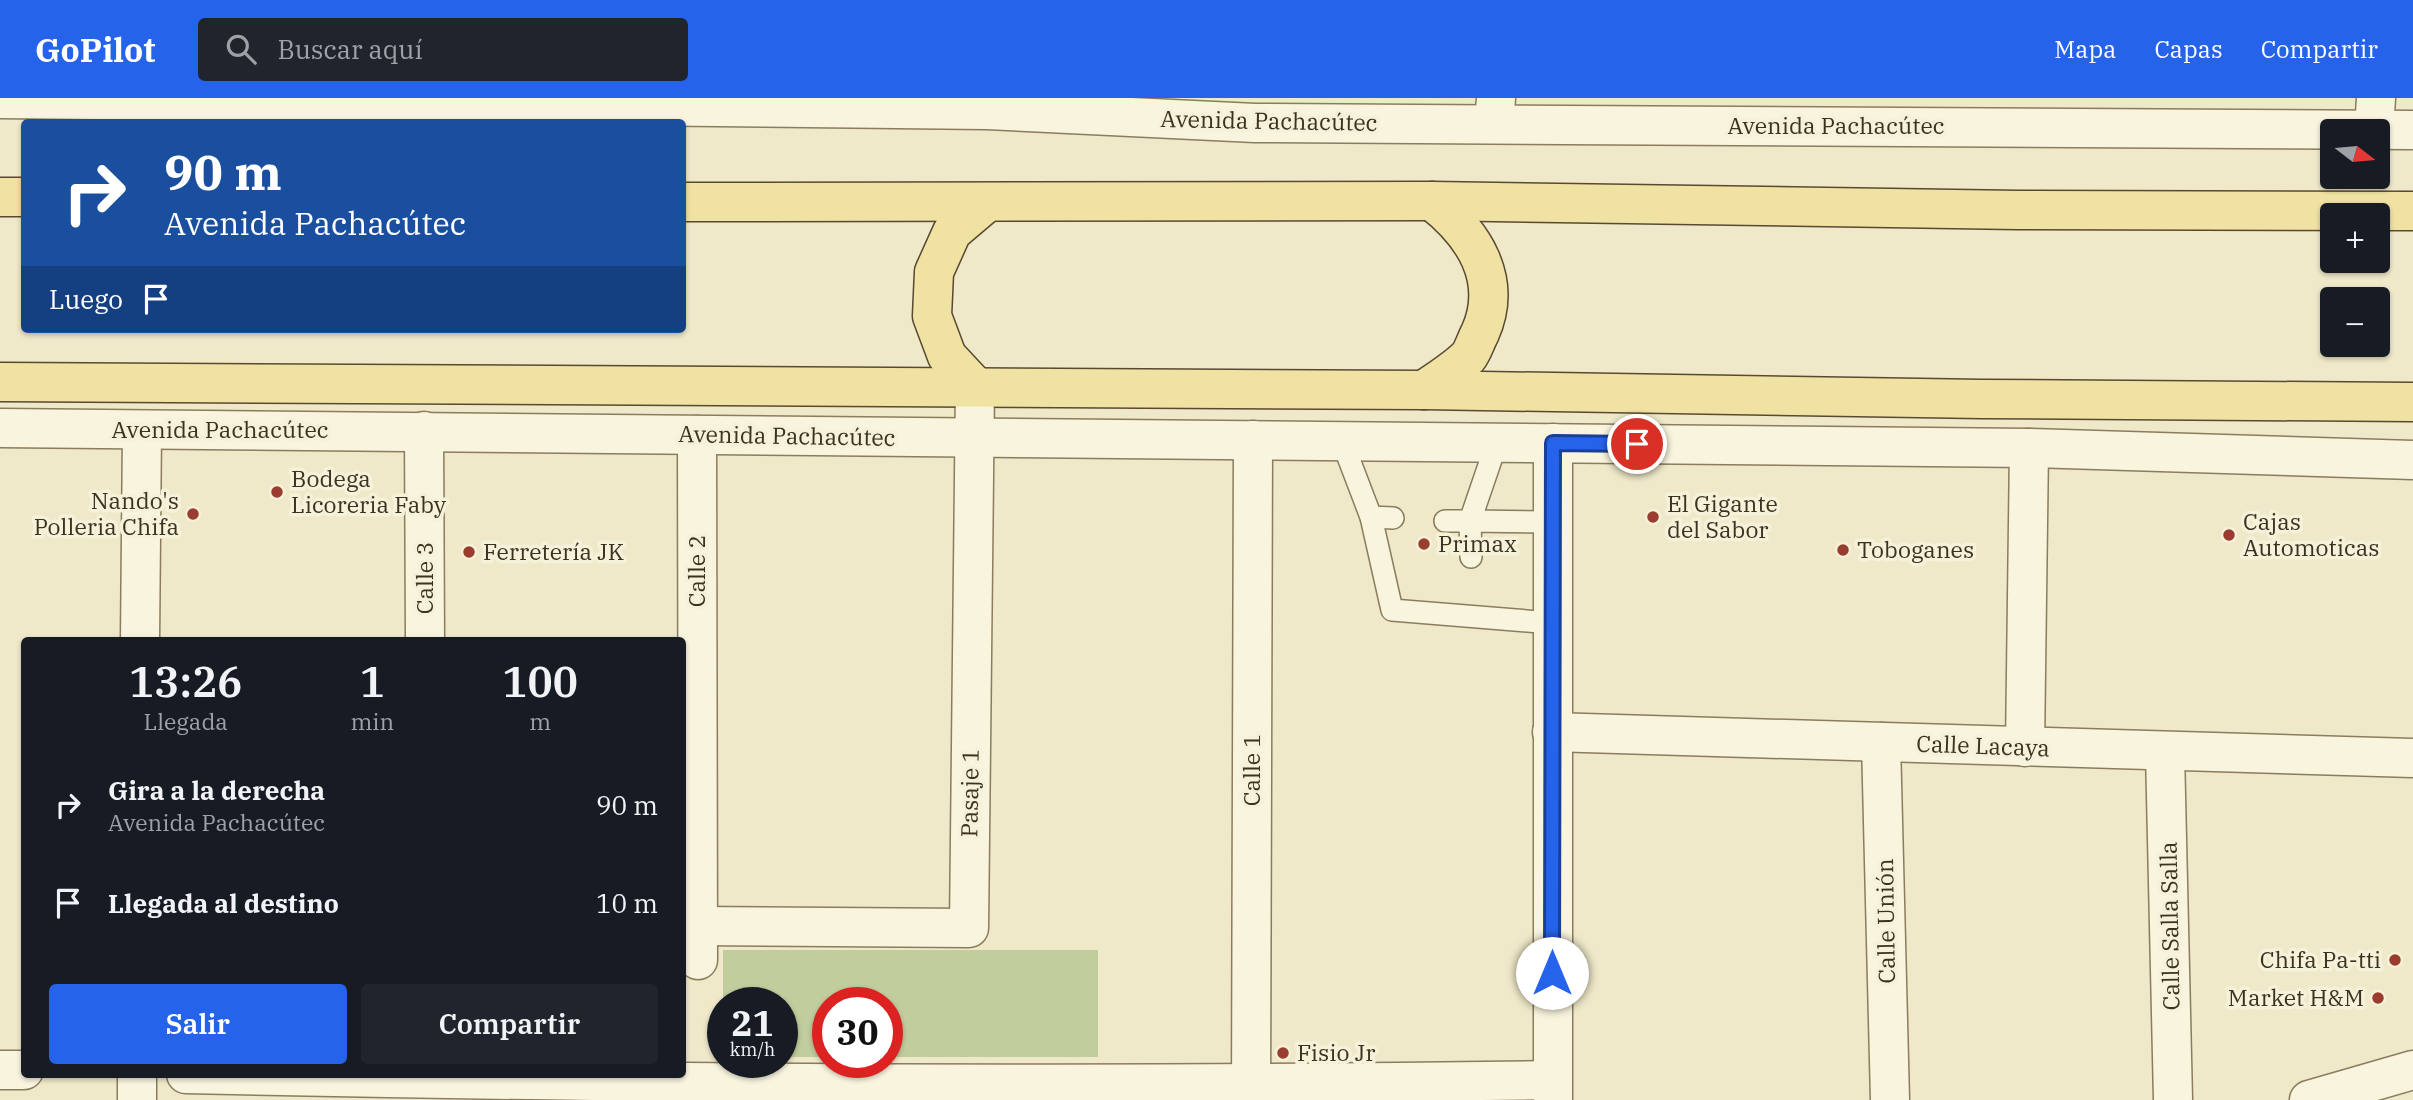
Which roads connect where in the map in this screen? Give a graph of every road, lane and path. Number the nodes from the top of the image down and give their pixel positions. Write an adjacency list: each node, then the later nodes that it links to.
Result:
1 (0, 99): 2 (street, Avenida Pachacútec)
2 (987, 104): 3 (street, Avenida Pachacútec)
3 (1255, 111): 4 (street, Avenida Pachacútec)
4 (1495, 111): 5 (street, Avenida Pachacútec)
5 (2375, 114): 6 (street, Avenida Pachacútec)
6 (2413, 130)
7 (0, 197): 8 (main road)
8 (21, 197)
9 (1432, 201): 11 (main road); 12 (main road); 15 (main road)
10 (686, 202): 11 (main road)
11 (985, 204): 14 (main road)
12 (2413, 211)
13 (0, 382): 14 (main road, Avenida Pachacútec)
14 (975, 386): 15 (main road, Avenida Pachacútec); 21 (street, Pasaje 1)
15 (1424, 390): 16 (main road, Avenida Pachacútec)
16 (2413, 402)
17 (0, 428): 18 (street, Avenida Pachacútec)
18 (142, 430): 19 (street, Avenida Pachacútec); 35 (street)
19 (424, 431): 20 (street, Avenida Pachacútec); 36 (street, Calle 3)
20 (697, 435): 21 (street, Avenida Pachacútec); 42 (street, Calle 2)
21 (973, 438): 22 (street, Avenida Pachacútec); 42 (street, Pasaje 1)
22 (1252, 440): 23 (street, Avenida Pachacútec); 52 (street, Calle 1)
23 (1342, 441): 24 (street, Avenida Pachacútec); 28 (lane)
24 (1497, 443): 25 (street, Avenida Pachacútec); 31 (lane)
25 (1553, 443): 26 (street, Avenida Pachacútec); 32 (street)
26 (2029, 448): 27 (street, Avenida Pachacútec); 39 (street)
27 (2413, 460)
28 (1371, 517): 29 (lane); 34 (lane)
29 (1393, 518)
30 (1444, 521): 31 (lane)
31 (1470, 521): 32 (lane); 33 (lane)
32 (1553, 522): 34 (street)
33 (1471, 557)
34 (1552, 623): 37 (street)
35 (140, 637)
36 (425, 637)
37 (1552, 732): 38 (street, Calle Lacaya); 49 (street)
38 (1881, 742): 39 (street, Calle Lacaya); 54 (street, Calle Unión)
39 (2025, 747): 40 (street, Calle Lacaya)
40 (2165, 752): 41 (street, Calle Lacaya); 55 (street, Calle Salla Salla)
41 (2413, 758)
42 (698, 943)
43 (0, 1070): 44 (street)
44 (21, 1070)
45 (2413, 1070): 56 (street)
46 (137, 1078): 53 (street)
47 (274, 1078): 48 (street)
48 (427, 1085): 50 (street)
49 (1553, 1090): 52 (street)
50 (697, 1091): 51 (street)
51 (967, 1091): 52 (street)
52 (1251, 1092)
53 (137, 1100)
54 (1890, 1100)
55 (2172, 1100)
56 (2309, 1100)

